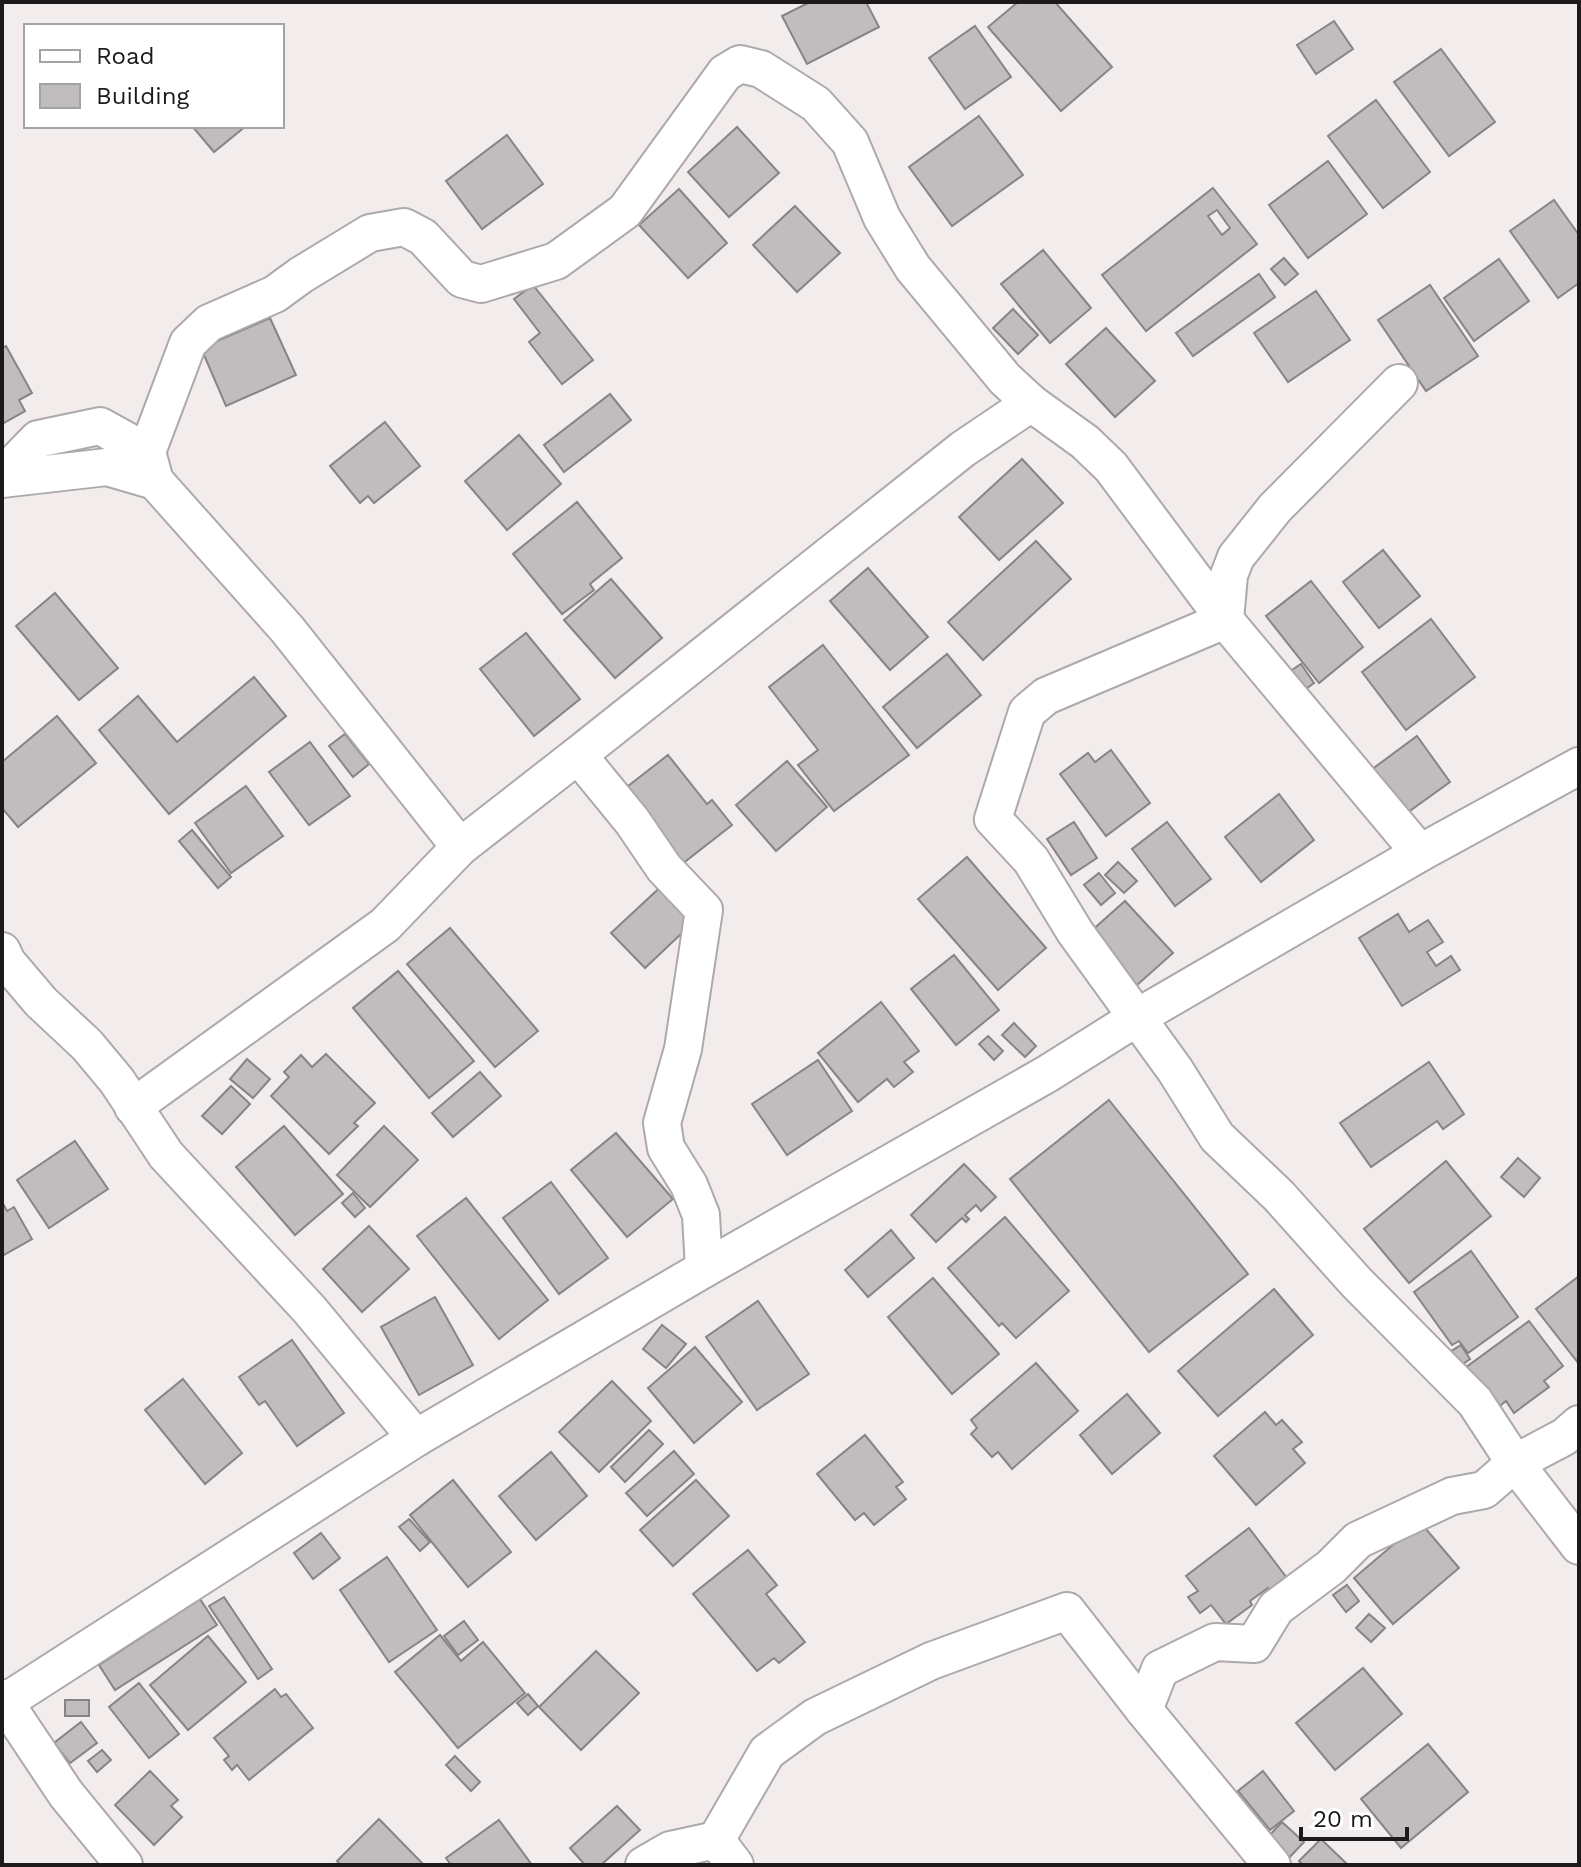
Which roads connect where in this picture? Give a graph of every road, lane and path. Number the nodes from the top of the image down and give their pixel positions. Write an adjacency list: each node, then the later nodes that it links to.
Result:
1 (1399, 383): 5 (street)
2 (1031, 403): 3 (street); 5 (street); 6 (street)
3 (151, 467): 4 (street); 8 (street)
4 (2, 477)
5 (1225, 620): 9 (street); 11 (street)
6 (578, 755): 8 (street); 13 (street)
7 (1579, 766): 9 (street)
8 (460, 847): 12 (street)
9 (1420, 853): 11 (street)
10 (2, 951): 12 (street)
11 (1136, 1018): 13 (street); 16 (street)
12 (133, 1107): 15 (street)
13 (704, 1269): 15 (street)
14 (1579, 1424): 16 (street)
15 (416, 1438): 18 (street)
16 (1515, 1463): 17 (street); 19 (street)
17 (1579, 1546)
18 (4, 1700): 21 (street)
19 (1144, 1710): 20 (street); 23 (street)
20 (726, 1853): 22 (street)
21 (124, 1865)
22 (644, 1865)
23 (1272, 1865)

